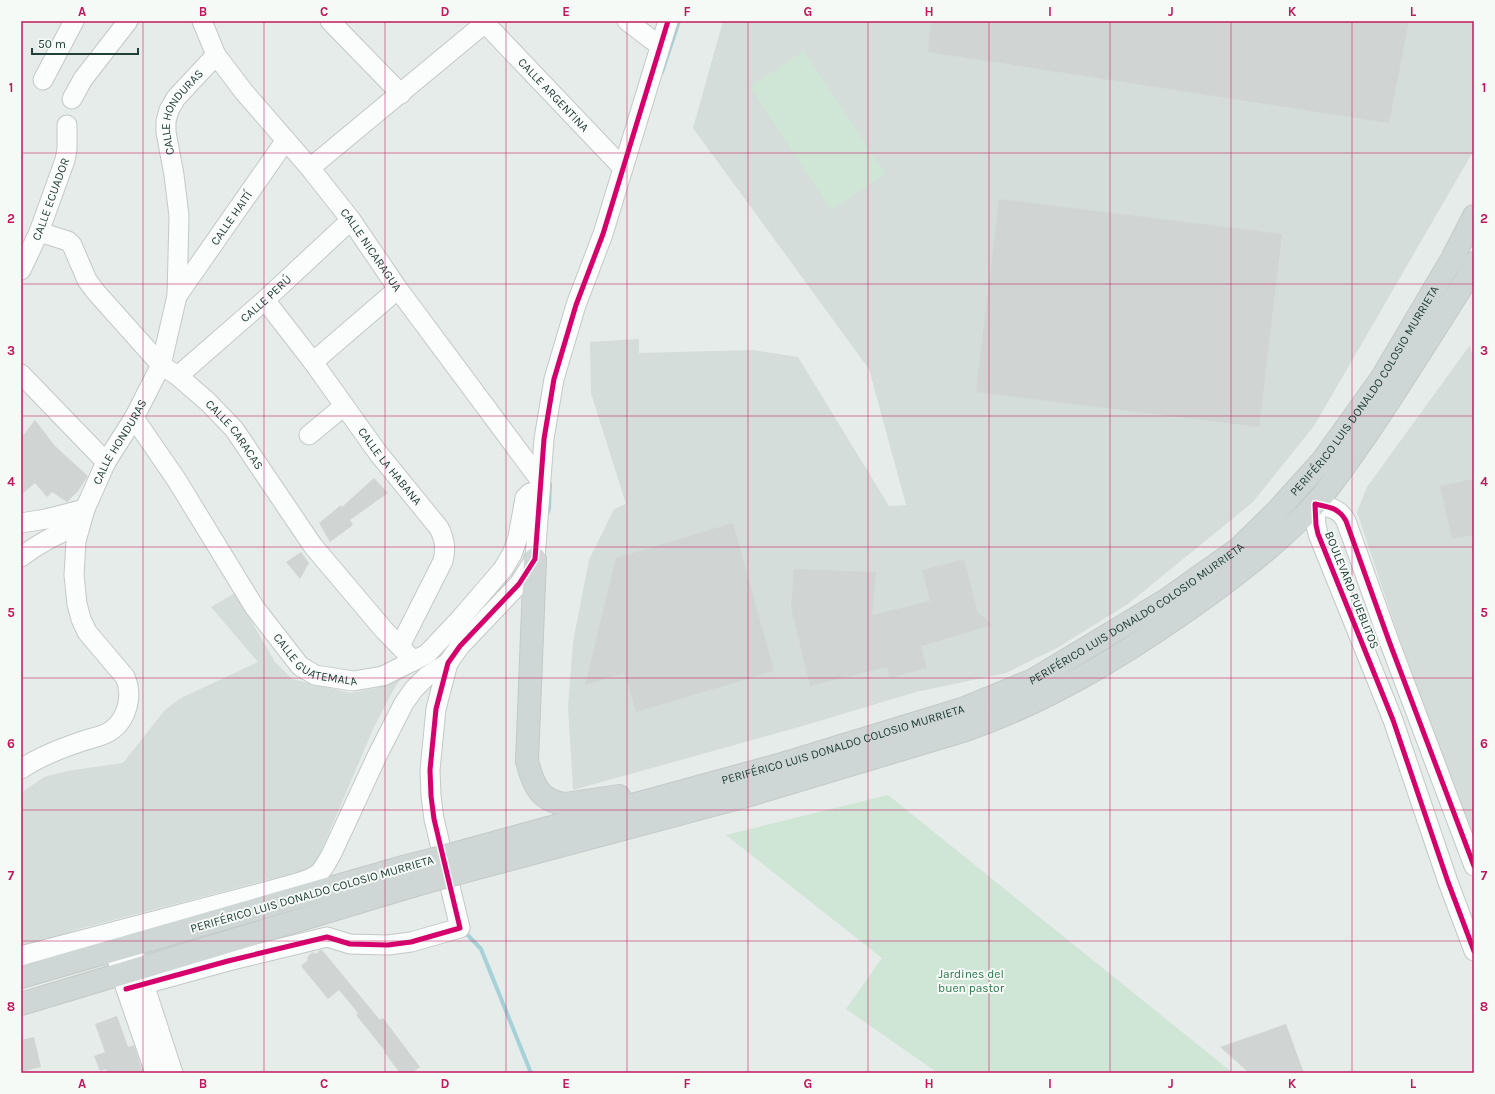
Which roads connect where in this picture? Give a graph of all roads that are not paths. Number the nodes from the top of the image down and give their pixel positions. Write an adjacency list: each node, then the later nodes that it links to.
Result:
1 (74, 21): 10 (street)
2 (128, 21): 12 (street)
3 (202, 21): 9 (street, CALLE NICARAGUA)
4 (330, 21): 11 (street)
5 (627, 21): 8 (street)
6 (668, 21): 8 (street)
7 (484, 22): 11 (street); 16 (street, CALLE ARGENTINA)
8 (660, 46): 16 (street)
9 (216, 55): 14 (street, CALLE NICARAGUA); 23 (street, CALLE HONDURAS)
10 (43, 80)
11 (401, 94): 15 (street)
12 (72, 99)
13 (67, 125): 19 (street, CALLE ECUADOR)
14 (286, 140): 15 (street, CALLE NICARAGUA); 23 (street, CALLE HAITÍ)
15 (310, 168): 18 (street, CALLE NICARAGUA)
16 (623, 168): 34 (street)
17 (1474, 216): 32 (main road, PERIFÉRICO LUIS DONALDO COLOSIO MURRIETA)
18 (351, 220): 22 (street, CALLE NICARAGUA); 24 (street, CALLE PERÚ)
19 (39, 232): 21 (street, CALLE ECUADOR); 26 (street, CALLE CARACAS)
20 (1474, 263): 35 (main road, PERIFÉRICO LUIS DONALDO COLOSIO MURRIETA)
21 (21, 270)
22 (398, 289): 25 (street); 34 (street, CALLE NICARAGUA)
23 (177, 296): 26 (street, CALLE HONDURAS)
24 (265, 300): 25 (street, CALLE LA HABANA); 28 (street, CALLE PERÚ)
25 (313, 362): 29 (street, CALLE LA HABANA)
26 (161, 365): 28 (street, CALLE CARACAS); 30 (street, CALLE HONDURAS)
27 (21, 374): 33 (street)
28 (178, 376): 41 (street, CALLE CARACAS)
29 (344, 406): 31 (street); 41 (street, CALLE LA HABANA)
30 (134, 418): 33 (street, CALLE HONDURAS); 42 (street, CALLE GUATEMALA)
31 (309, 435)
32 (1323, 460): 35 (main road); 36 (main road, PERIFÉRICO LUIS DONALDO COLOSIO MURRIETA)
33 (106, 462): 37 (street, CALLE HONDURAS)
34 (540, 486): 40 (street); 42 (street, CALLE GUATEMALA)
35 (1315, 504): 36 (main road); 44 (street, BOULEVARD PUEBLITOS); 45 (street, BOULEVARD PUEBLITOS); 50 (main road, PERIFÉRICO LUIS DONALDO COLOSIO MURRIETA)
36 (1277, 511): 48 (main road, PERIFÉRICO LUIS DONALDO COLOSIO MURRIETA)
37 (83, 516): 38 (street); 39 (street); 46 (street, CALLE HONDURAS)
38 (21, 523)
39 (21, 557)
40 (535, 559): 43 (street); 48 (main road)
41 (400, 646): 42 (street, CALLE CARACAS)
42 (414, 661)
43 (448, 663): 55 (street); 56 (street)
44 (1416, 712): 45 (street); 47 (street, BOULEVARD PUEBLITOS)
45 (1392, 720): 49 (street, BOULEVARD PUEBLITOS)
46 (21, 769)
47 (1442, 778): 49 (street); 51 (street, BOULEVARD PUEBLITOS)
48 (721, 780): 50 (main road, PERIFÉRICO LUIS DONALDO COLOSIO MURRIETA)
49 (1417, 789): 57 (street, BOULEVARD PUEBLITOS)
50 (456, 864): 52 (main road, PERIFÉRICO LUIS DONALDO COLOSIO MURRIETA, bridge)
51 (1474, 866)
52 (406, 877): 53 (main road, PERIFÉRICO LUIS DONALDO COLOSIO MURRIETA); 54 (main road, PERIFÉRICO LUIS DONALDO COLOSIO MURRIETA)
53 (315, 892): 54 (street); 56 (main road, PERIFÉRICO LUIS DONALDO COLOSIO MURRIETA)
54 (320, 913): 55 (street); 60 (main road, PERIFÉRICO LUIS DONALDO COLOSIO MURRIETA)
55 (327, 937): 60 (street)
56 (120, 938): 58 (street); 59 (main road, PERIFÉRICO LUIS DONALDO COLOSIO MURRIETA); 60 (street)
57 (1474, 950)
58 (21, 956)
59 (21, 977)
60 (132, 978): 61 (main road, PERIFÉRICO LUIS DONALDO COLOSIO MURRIETA); 62 (street); 63 (street)
61 (21, 1004)
62 (155, 1073)
63 (173, 1073)

